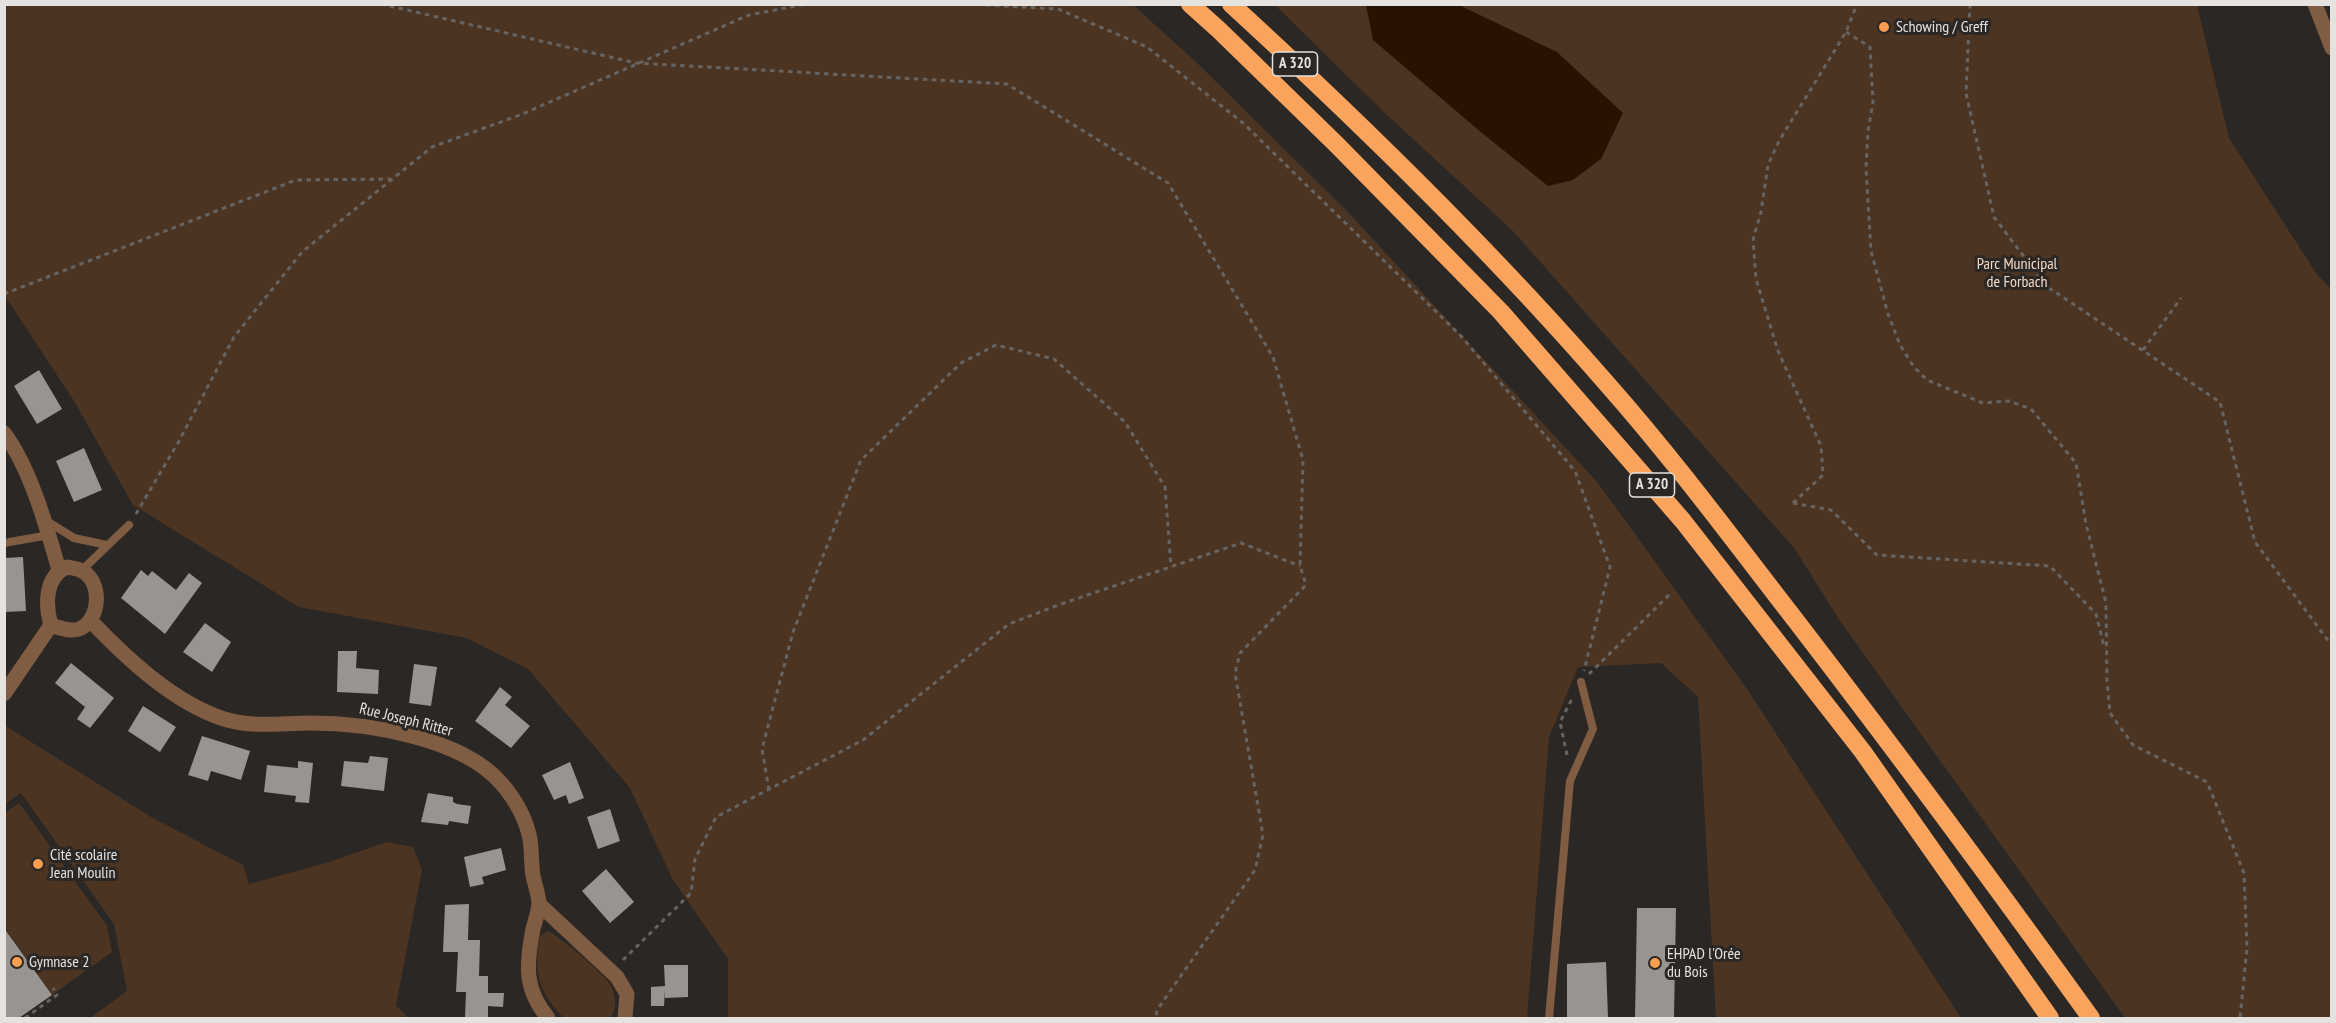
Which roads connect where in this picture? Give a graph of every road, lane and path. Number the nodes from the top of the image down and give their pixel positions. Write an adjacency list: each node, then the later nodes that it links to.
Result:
1 (381, 4): 11 (path)
2 (806, 4): 11 (path)
3 (968, 4): 30 (path)
4 (1190, 4): 41 (highway, A 320)
5 (1231, 4): 42 (highway, A 320)
6 (1857, 4): 9 (path)
7 (1970, 4): 15 (path)
8 (2315, 4): 10 (street)
9 (1846, 32): 29 (path); 29 (path)
10 (2331, 48)
11 (636, 63): 12 (path); 21 (path)
12 (392, 179): 13 (path); 17 (path)
13 (4, 294)
14 (2181, 298): 15 (path)
15 (2143, 350): 28 (path)
16 (4, 433): 18 (street)
17 (129, 525): 20 (lane)
18 (47, 527): 19 (lane); 20 (lane); 23 (street)
19 (4, 543)
20 (107, 545): 24 (lane)
21 (1300, 566): 22 (path); 39 (path)
22 (1171, 567): 32 (path); 32 (path)
23 (59, 570): 24 (street); 27 (street)
24 (82, 570): 26 (street)
25 (1671, 593): 30 (path)
26 (90, 621): 27 (street); 33 (street, Rue Joseph Ritter)
27 (51, 625): 31 (street)
28 (2331, 646)
29 (2106, 652): 43 (path)
30 (1581, 682): 40 (lane)
31 (4, 694)
32 (769, 790): 34 (path)
33 (539, 904): 34 (street); 37 (street, Rue Joseph Ritter)
34 (612, 971): 38 (street)
35 (53, 988): 36 (path)
36 (25, 1018)
37 (548, 1018)
38 (625, 1018)
39 (1156, 1018)
40 (1549, 1018)
41 (2050, 1018)
42 (2091, 1018)
43 (2240, 1018)

